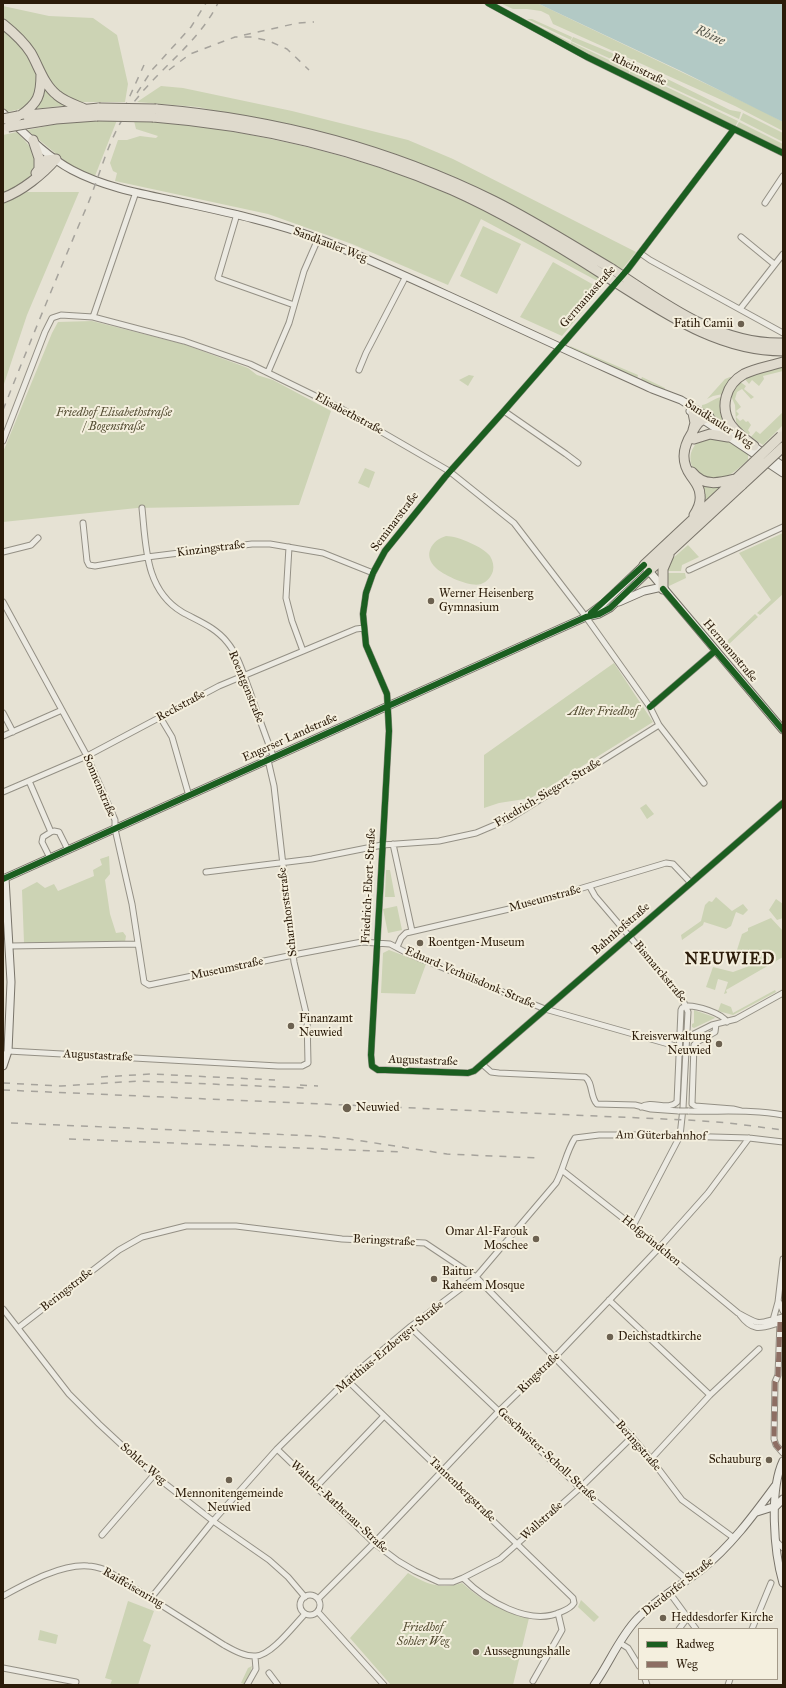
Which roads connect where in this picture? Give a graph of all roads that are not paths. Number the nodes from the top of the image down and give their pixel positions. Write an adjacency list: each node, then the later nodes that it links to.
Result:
1 (488, 3): 9 (street, Rheinstraße)
2 (3, 24): 3 (highway)
3 (41, 74): 4 (highway); 7 (highway)
4 (85, 109): 5 (highway); 7 (highway)
5 (98, 112): 8 (highway, bridge); 25 (highway, bridge)
6 (3, 113): 10 (street, Sandkauler Weg)
7 (18, 116): 8 (highway, bridge)
8 (5, 125)
9 (734, 129): 11 (street, Rheinstraße); 22 (street, Germaniastraße)
10 (33, 140): 12 (street, Sandkauler Weg); 13 (highway)
11 (783, 153)
12 (56, 159): 13 (highway); 15 (highway); 16 (street, Sandkauler Weg)
13 (40, 167): 15 (highway)
14 (783, 176): 18 (street)
15 (32, 180): 17 (highway)
16 (136, 192): 19 (street, Sandkauler Weg); 29 (street)
17 (3, 198)
18 (765, 203)
19 (237, 214): 21 (street, Sandkauler Weg); 27 (street)
20 (741, 237): 24 (street)
21 (318, 239): 26 (street, Sandkauler Weg); 27 (street)
22 (640, 253): 28 (street); 32 (street, Germaniastraße)
23 (783, 254): 24 (street)
24 (774, 264): 28 (street)
25 (610, 273): 31 (highway, bridge); 33 (highway, bridge)
26 (406, 276): 32 (street, Sandkauler Weg); 35 (street)
27 (294, 305): 36 (street)
28 (740, 309): 30 (street)
29 (93, 317): 36 (street, Elisabethstraße); 44 (street, Elisabethstraße)
30 (783, 333)
31 (783, 343)
32 (560, 346): 37 (street, Sandkauler Weg); 38 (street, Germaniastraße)
33 (783, 351)
34 (783, 362): 45 (highway)
35 (359, 370)
36 (268, 372): 50 (street, Elisabethstraße)
37 (659, 392): 39 (street, Sandkauler Weg); 40 (street, Sandkauler Weg)
38 (504, 411): 47 (street); 50 (street, Germaniastraße)
39 (693, 413): 40 (street, Sandkauler Weg); 42 (highway)
40 (706, 419): 42 (highway); 43 (street, Sandkauler Weg); 45 (street, Sandkauler Weg)
41 (783, 434): 52 (highway, bridge)
42 (694, 435): 43 (highway); 52 (highway); 54 (highway)
43 (728, 436): 48 (street, Sandkauler Weg)
44 (3, 441)
45 (754, 446): 48 (street, Sandkauler Weg)
46 (783, 447): 52 (highway, bridge)
47 (578, 463)
48 (774, 463): 49 (street); 51 (street)
49 (783, 466)
50 (449, 472): 64 (street, Seminarstraße); 68 (street, Elisabethstraße)
51 (783, 473)
52 (739, 482): 54 (highway); 59 (highway)
53 (142, 508): 61 (street, Roentgenstraße)
54 (691, 521): 62 (highway)
55 (83, 523): 61 (street, Kinzingstraße)
56 (783, 527): 63 (street)
57 (38, 538): 60 (street)
58 (289, 547): 61 (street, Kinzingstraße); 64 (street, Kinzingstraße); 70 (street)
59 (671, 550): 62 (highway); 65 (highway)
60 (3, 552)
61 (148, 557): 72 (street, Roentgenstraße)
62 (646, 568): 65 (street, Hermannstraße); 67 (street, Engerser Landstraße); 68 (street, Engerser Landstraße)
63 (689, 570)
64 (373, 573): 69 (street, Seminarstraße)
65 (663, 588): 67 (street); 71 (street, Hermannstraße)
66 (3, 602): 75 (street, Sonnenstraße)
67 (615, 603): 68 (street, Engerser Landstraße)
68 (586, 617): 73 (street, Engerser Landstraße); 74 (street, Elisabethstraße)
69 (364, 628): 70 (street, Reckstraße); 73 (street, Seminarstraße)
70 (303, 651): 72 (street, Reckstraße)
71 (715, 651): 74 (street); 79 (street, Hermannstraße)
72 (244, 676): 77 (street, Reckstraße); 83 (street, Roentgenstraße)
73 (388, 707): 83 (street, Engerser Landstraße); 92 (street, Friedrich-Ebert-Straße)
74 (650, 707): 78 (street, Elisabethstraße)
75 (62, 710): 80 (street); 82 (street, Sonnenstraße)
76 (3, 713): 80 (street)
77 (160, 717): 82 (street, Reckstraße); 87 (street)
78 (659, 724): 85 (street, Elisabethstraße); 91 (street, Friedrich-Siegert-Straße)
79 (783, 730)
80 (13, 732): 81 (street)
81 (3, 736)
82 (87, 756): 84 (street, Reckstraße); 89 (street, Sonnenstraße)
83 (271, 759): 87 (street, Engerser Landstraße); 95 (street, Scharnhorststraße)
84 (29, 781): 86 (street, Reckstraße); 90 (street)
85 (704, 783)
86 (3, 792)
87 (189, 796): 89 (street, Engerser Landstraße)
88 (783, 803): 98 (street, Bahnhofstraße)
89 (115, 829): 93 (street, Engerser Landstraße); 103 (street, Sonnenstraße)
90 (51, 832): 93 (street); 94 (street)
91 (393, 844): 92 (street, Friedrich-Siegert-Straße); 100 (street)
92 (382, 845): 95 (street, Friedrich-Siegert-Straße); 102 (street, Friedrich-Ebert-Straße)
93 (68, 850): 94 (street, Engerser Landstraße)
94 (50, 858): 97 (street, Engerser Landstraße)
95 (282, 863): 96 (street, Friedrich-Siegert-Straße); 106 (street, Scharnhorststraße)
96 (206, 872)
97 (4, 877): 104 (street)
98 (691, 883): 99 (street, Museumstraße); 101 (street, Bahnhofstraße)
99 (590, 887): 100 (street, Museumstraße); 101 (street, Bismarckstraße)
100 (412, 931): 105 (street)
101 (630, 937): 109 (street, Bismarckstraße); 110 (street, Bahnhofstraße)
102 (376, 942): 105 (street, Eduard-Verhülsdonk-Straße); 106 (street, Museumstraße); 119 (street, Friedrich-Ebert-Straße)
103 (138, 944): 104 (street); 107 (street, Sonnenstraße)
104 (10, 946): 115 (street)
105 (397, 947): 110 (street, Eduard-Verhülsdonk-Straße)
106 (293, 955): 107 (street, Museumstraße); 116 (street, Scharnhorststraße)
107 (149, 985)
108 (783, 993): 111 (street)
109 (686, 1006): 111 (street, Bismarckstraße); 113 (street); 114 (street)
110 (545, 1009): 114 (street, Eduard-Verhülsdonk-Straße); 117 (street, Bahnhofstraße)
111 (727, 1022): 112 (street)
112 (716, 1024): 113 (street); 122 (street)
113 (688, 1035): 124 (street)
114 (679, 1047): 121 (street)
115 (8, 1051): 116 (street, Augustastraße); 118 (street)
116 (308, 1063)
117 (482, 1064): 120 (street, Bahnhofstraße); 121 (street)
118 (3, 1066)
119 (372, 1066): 120 (street, Augustastraße)
120 (474, 1071)
121 (642, 1107): 122 (street, bridge)
122 (741, 1111): 123 (street)
123 (783, 1115)
124 (680, 1136): 125 (street, Am Güterbahnhof); 127 (street, Am Güterbahnhof); 128 (street)
125 (749, 1138): 126 (street, Am Güterbahnhof); 129 (street, Ringstraße)
126 (783, 1142)
127 (563, 1171): 128 (street, Hofgründchen); 131 (street, Matthias-Erzberger-Straße)
128 (633, 1226): 129 (street, Hofgründchen)
129 (659, 1248): 132 (street, Ringstraße); 137 (street, Hofgründchen)
130 (783, 1259): 133 (street)
131 (476, 1277): 140 (street, Matthias-Erzberger-Straße); 141 (street, Beringstraße); 143 (street, Beringstraße)
132 (609, 1300): 143 (street, Ringstraße); 145 (street)
133 (778, 1302): 135 (street); 136 (street)
134 (3, 1309): 141 (street, Sohler Weg)
135 (776, 1310): 138 (street); 139 (street)
136 (783, 1311)
137 (738, 1313): 138 (street, Hofgründchen); 139 (street, Hofgründchen)
138 (773, 1320): 139 (street, Hofgründchen)
139 (782, 1320): 150 (street)
140 (410, 1327): 144 (street, Matthias-Erzberger-Straße); 146 (street, Geschwister-Scholl-Straße)
141 (18, 1328): 154 (street, Sohler Weg)
142 (759, 1349): 145 (street)
143 (555, 1357): 146 (street, Ringstraße); 148 (street, Beringstraße)
144 (347, 1380): 147 (street, Tannenbergstraße); 149 (street, Matthias-Erzberger-Straße)
145 (710, 1395): 151 (street)
146 (499, 1411): 153 (street, Ringstraße); 157 (street, Geschwister-Scholl-Straße)
147 (384, 1416): 153 (street, Tannenbergstraße); 155 (street)
148 (632, 1437): 151 (street, Beringstraße); 157 (street, Wallstraße)
149 (277, 1449): 155 (street, Walther-Rathenau-Straße); 161 (street, Matthias-Erzberger-Straße)
150 (783, 1453)
151 (651, 1459): 163 (street, Beringstraße)
152 (783, 1461): 156 (street)
153 (444, 1471): 165 (street, Ringstraße); 166 (street, Tannenbergstraße)
154 (154, 1475): 161 (street, Sohler Weg); 162 (street)
155 (317, 1486): 165 (street, Walther-Rathenau-Straße)
156 (775, 1486): 159 (street); 160 (street, Dierdorfer Straße)
157 (580, 1488): 166 (street, Wallstraße); 169 (street, Geschwister-Scholl-Straße)
158 (783, 1499): 159 (street, Dierdorfer Straße)
159 (774, 1506): 160 (street, Dierdorfer Straße); 164 (street)
160 (756, 1513): 163 (street, Dierdorfer Straße)
161 (213, 1521): 174 (street, Sohler Weg); 175 (street, Matthias-Erzberger-Straße)
162 (102, 1535)
163 (734, 1538): 169 (street, Dierdorfer Straße)
164 (776, 1542): 167 (street); 171 (street)
165 (374, 1543): 168 (street, Walther-Rathenau-Straße); 176 (street, Ringstraße)
166 (517, 1544): 168 (street, Wallstraße); 178 (street, Tannenbergstraße)
167 (783, 1548)
168 (463, 1578): 178 (street)
169 (687, 1580): 172 (street, Dierdorfer Straße)
170 (771, 1583): 183 (street)
171 (783, 1583)
172 (669, 1592): 180 (street); 184 (street, Dierdorfer Straße)
173 (3, 1596): 175 (street, Raiffeisenring)
174 (305, 1597): 176 (street); 179 (street)
175 (151, 1598): 185 (street, Raiffeisenring)
176 (318, 1599): 177 (street)
177 (318, 1612): 179 (street); 193 (street)
178 (558, 1613): 189 (street)
179 (305, 1614): 185 (street, Raiffeisenring)
180 (688, 1617): 181 (street); 182 (street)
181 (680, 1628)
182 (695, 1628)
183 (752, 1628)
184 (620, 1643): 186 (street); 194 (street, Dierdorfer Straße)
185 (255, 1656): 191 (street)
186 (638, 1664)
187 (3, 1668): 190 (street)
188 (269, 1673): 192 (street)
189 (533, 1681)
190 (76, 1682)
191 (247, 1685)
192 (278, 1685)
193 (384, 1685)
194 (594, 1685)

